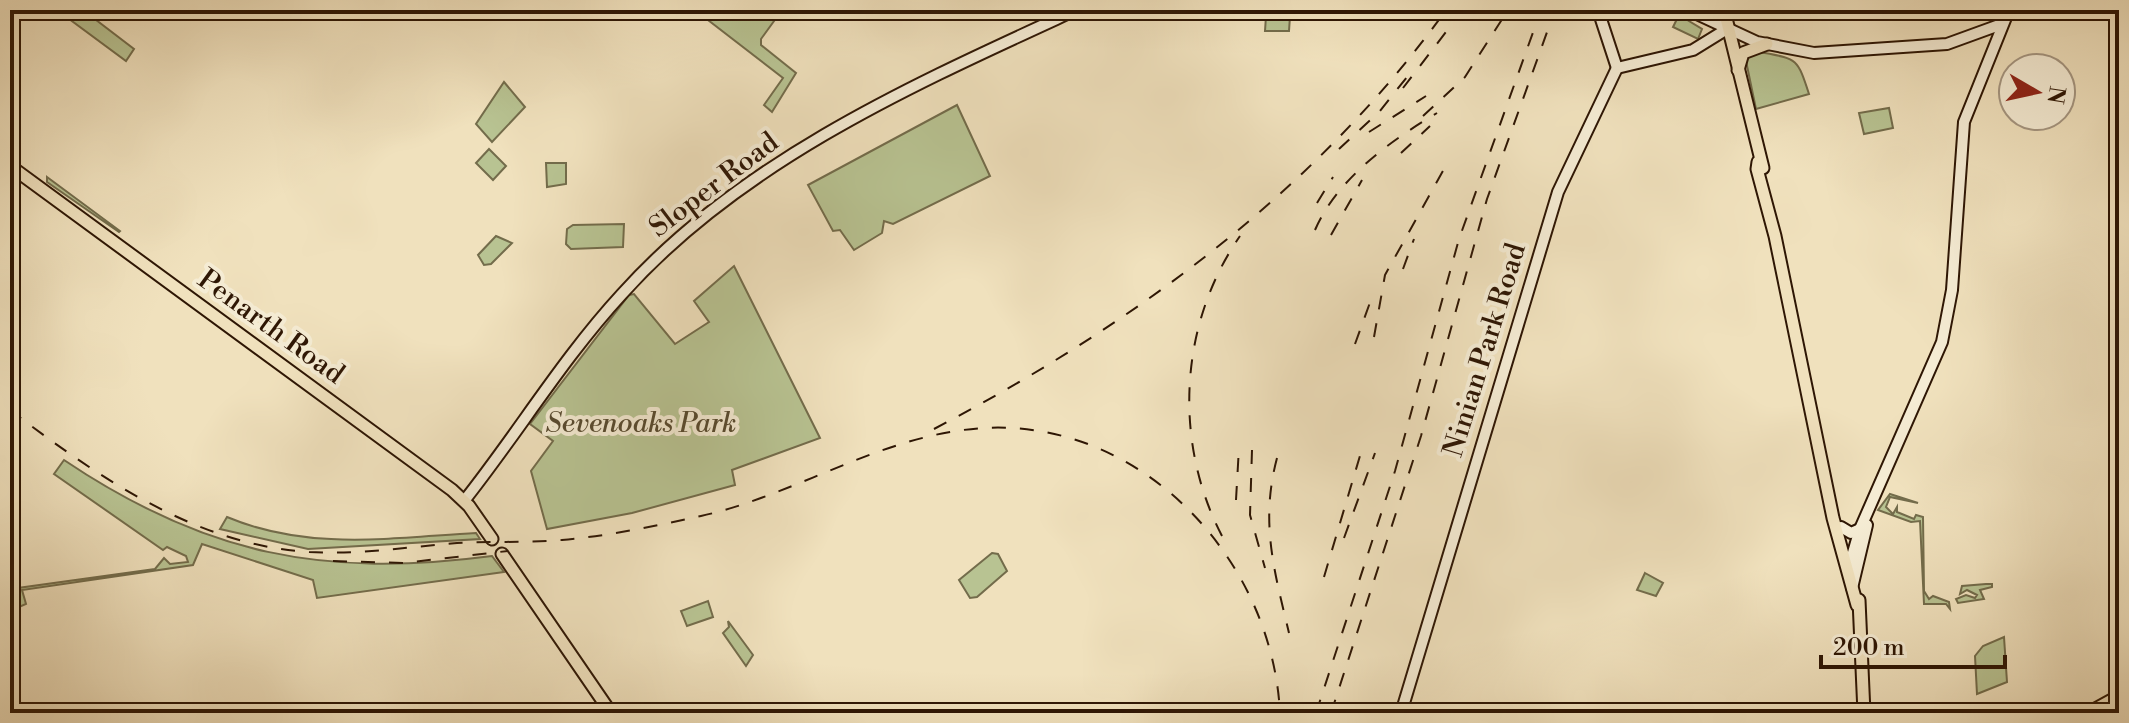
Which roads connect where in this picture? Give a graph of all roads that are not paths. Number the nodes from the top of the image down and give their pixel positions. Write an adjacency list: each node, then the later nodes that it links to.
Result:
1 (1076, 10): 14 (street, Sloper Road)
2 (1598, 10): 10 (street)
3 (1710, 10): 6 (street)
4 (1724, 10): 8 (main road)
5 (2009, 10): 7 (street)
6 (1693, 12): 8 (street)
7 (2002, 24): 9 (street); 15 (street)
8 (1727, 29): 9 (street); 10 (street); 11 (main road)
9 (1767, 44): 11 (main road)
10 (1617, 68): 23 (street, Ninian Park Road)
11 (1737, 71): 13 (main road)
12 (10, 166): 14 (main road, Penarth Road)
13 (1804, 375): 16 (main road); 19 (main road)
14 (464, 501): 22 (main road, Penarth Road)
15 (1867, 519): 17 (street); 19 (street)
16 (1841, 527): 17 (street); 18 (main road)
17 (1860, 529): 18 (street)
18 (1850, 558): 19 (main road)
19 (1852, 574): 20 (main road); 20 (main road)
20 (1857, 605): 24 (main road)
21 (2119, 696): 25 (main road)
22 (611, 713)
23 (1401, 713)
24 (1864, 713)
25 (2088, 713)

